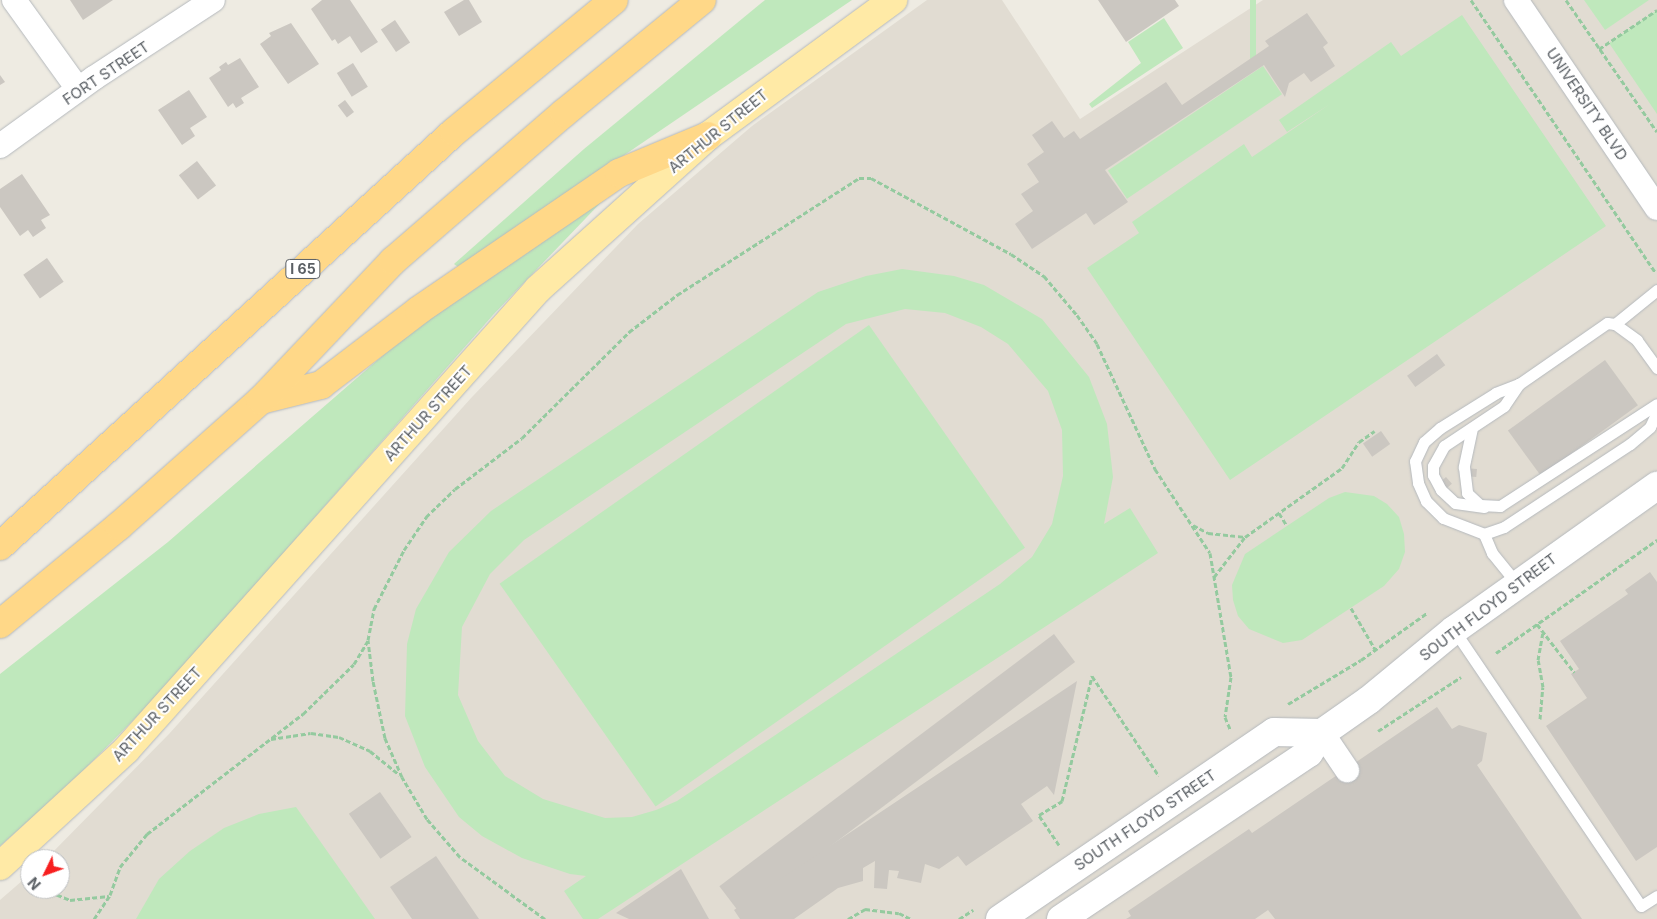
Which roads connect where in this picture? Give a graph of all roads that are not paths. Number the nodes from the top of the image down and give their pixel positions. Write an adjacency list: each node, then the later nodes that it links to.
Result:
1 (14, 0): 7 (street)
2 (213, 0): 7 (street, FORT STREET)
3 (614, 0): 22 (highway, I 65)
4 (702, 0): 15 (highway)
5 (893, 0): 8 (main road, ARTHUR STREET)
6 (1516, 0): 10 (street, UNIVERSITY BLVD)
7 (78, 90): 9 (street, FORT STREET)
8 (708, 136): 15 (highway); 28 (main road, ARTHUR STREET)
9 (0, 146)
10 (1657, 208)
11 (1657, 290): 12 (lane)
12 (1615, 324): 13 (lane); 14 (lane)
13 (1657, 368)
14 (1519, 384): 18 (lane); 21 (lane)
15 (261, 400): 24 (highway)
16 (1657, 404): 20 (lane)
17 (1657, 412): 21 (lane)
18 (1472, 428): 20 (lane); 20 (lane)
19 (1657, 486): 23 (street, SOUTH FLOYD STREET)
20 (1488, 508)
21 (1484, 534): 23 (lane)
22 (0, 546)
23 (1516, 584): 25 (street, SOUTH FLOYD STREET)
24 (0, 624)
25 (1454, 630): 26 (street, SOUTH FLOYD STREET); 29 (lane)
26 (1322, 733): 27 (street); 30 (street, SOUTH FLOYD STREET); 31 (street, SOUTH FLOYD STREET)
27 (1347, 770)
28 (0, 866)
29 (1657, 896)
30 (1000, 919)
31 (1061, 919)

